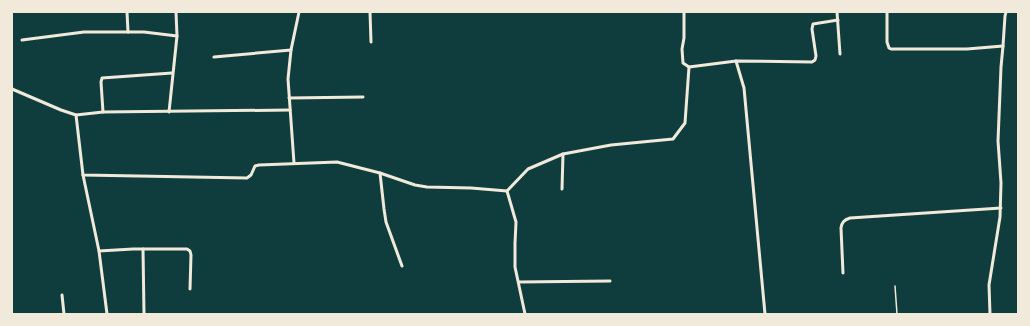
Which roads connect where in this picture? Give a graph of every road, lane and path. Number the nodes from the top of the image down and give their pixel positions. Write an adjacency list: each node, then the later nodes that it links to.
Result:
1 (126, 12): 10 (street)
2 (176, 12): 11 (street)
3 (299, 12): 15 (street)
4 (370, 12): 13 (street)
5 (684, 12): 19 (street)
6 (837, 12): 9 (street)
7 (887, 12): 14 (street)
8 (1006, 12): 14 (street)
9 (838, 20): 16 (street); 18 (street)
10 (128, 32): 11 (street); 12 (street)
11 (177, 36): 20 (street)
12 (22, 40)
13 (371, 42)
14 (1003, 46): 34 (street)
15 (291, 50): 17 (street); 23 (street)
16 (840, 54)
17 (214, 57)
18 (736, 61): 19 (street); 48 (street)
19 (689, 66): 28 (street)
20 (172, 73): 25 (street); 26 (street)
21 (12, 89): 27 (street)
22 (363, 97): 23 (street)
23 (289, 98): 24 (street)
24 (290, 110): 26 (street); 29 (street)
25 (103, 112): 26 (street); 27 (street)
26 (169, 112)
27 (76, 115): 31 (street)
28 (564, 154): 32 (street); 33 (street)
29 (294, 163): 30 (street); 31 (street)
30 (380, 173): 33 (street); 37 (street)
31 (83, 175): 36 (street)
32 (562, 188)
33 (508, 191): 40 (street)
34 (1001, 208): 38 (street); 50 (street)
35 (143, 249): 36 (street); 42 (street); 46 (street)
36 (99, 251): 45 (street)
37 (402, 266)
38 (843, 274)
39 (610, 281): 40 (street)
40 (518, 282): 47 (street)
41 (895, 286): 49 (lane)
42 (190, 289)
43 (62, 295): 44 (street)
44 (64, 314)
45 (107, 314)
46 (144, 314)
47 (525, 314)
48 (766, 314)
49 (897, 314)
50 (990, 314)

